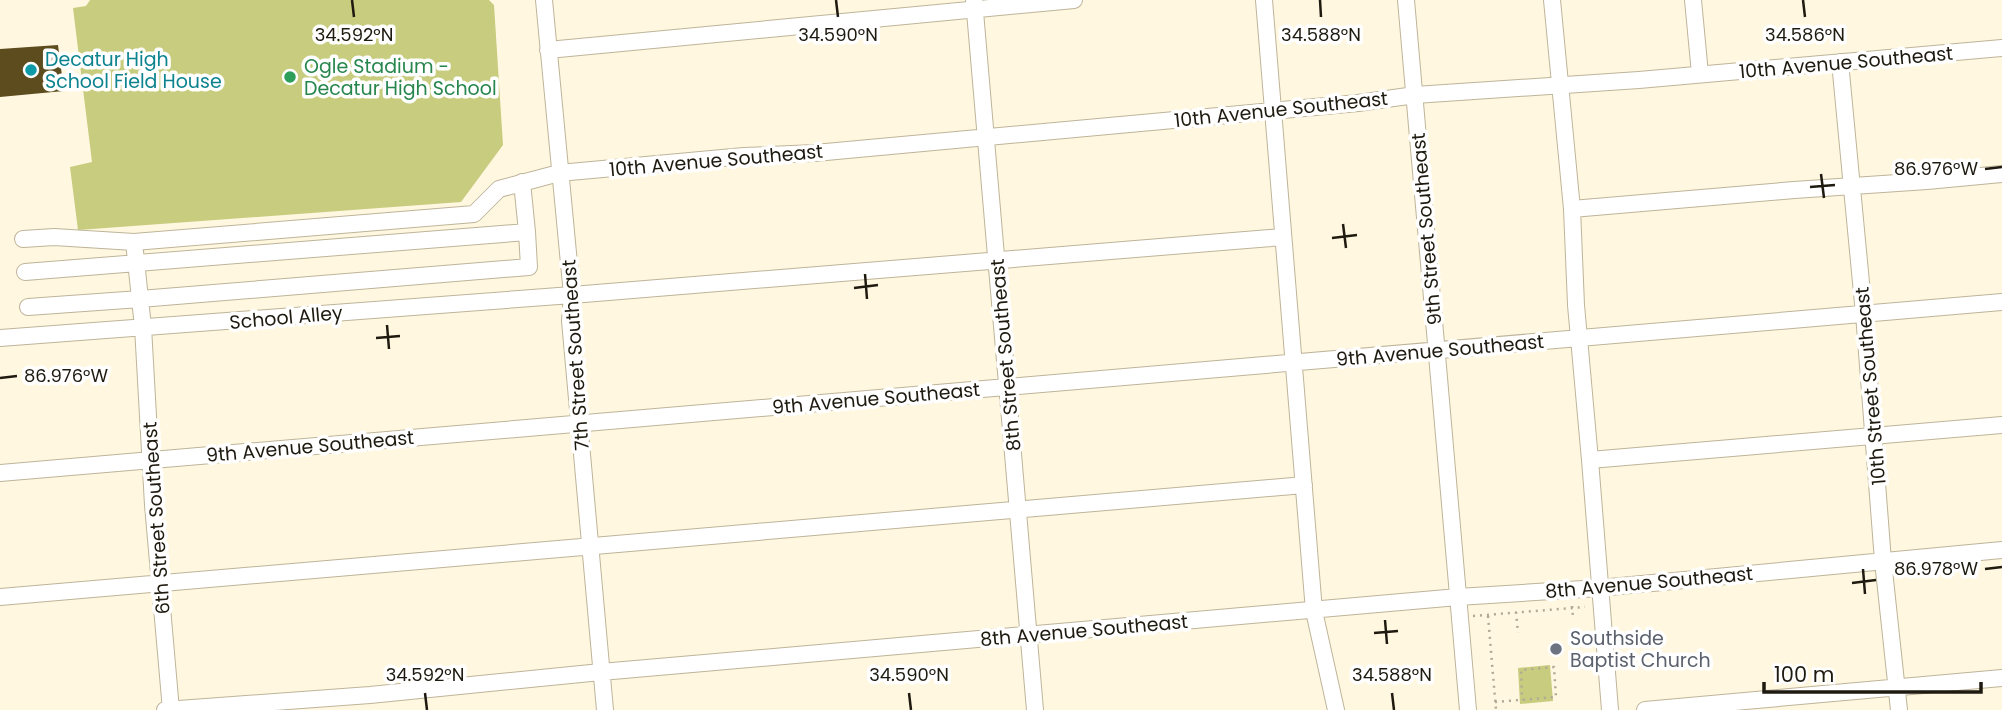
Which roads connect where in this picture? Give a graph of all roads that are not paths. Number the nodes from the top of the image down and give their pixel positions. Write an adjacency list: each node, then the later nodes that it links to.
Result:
1 (544, 0): 9 (street, 7th Street Southeast)
2 (1074, 0): 7 (street)
3 (1264, 0): 14 (street)
4 (1406, 0): 13 (street, 9th Street Southeast)
5 (1552, 0): 12 (street)
6 (1693, 0): 11 (street)
7 (974, 4): 9 (street); 15 (street, 8th Street Southeast)
8 (2002, 48): 10 (street, 10th Avenue Southeast)
9 (548, 50): 16 (street, 7th Street Southeast)
10 (1840, 62): 11 (street, 10th Avenue Southeast); 19 (street, 10th Street Southeast)
11 (1700, 74): 12 (street, 10th Avenue Southeast)
12 (1562, 86): 13 (street, 10th Avenue Southeast); 20 (street)
13 (1415, 95): 14 (street, 10th Avenue Southeast); 36 (street, 9th Street Southeast)
14 (1273, 110): 15 (street, 10th Avenue Southeast); 22 (street)
15 (986, 136): 16 (street, 10th Avenue Southeast); 25 (street, 8th Street Southeast)
16 (559, 173): 18 (street, 10th Avenue Southeast); 28 (street, 7th Street Southeast)
17 (2002, 174): 19 (street)
18 (522, 182): 21 (street); 24 (street, 10th Avenue Southeast)
19 (1852, 186): 20 (street); 32 (street, 10th Street Southeast)
20 (1572, 209): 34 (street)
21 (527, 232): 26 (street); 29 (street)
22 (1283, 237): 25 (street, School Alley); 37 (street)
23 (23, 239): 24 (street, 10th Avenue Southeast)
24 (134, 242): 26 (street, 6th Street Southeast)
25 (997, 260): 28 (street, School Alley); 38 (street, 8th Street Southeast)
26 (136, 264): 27 (street); 29 (street, 6th Street Southeast)
27 (25, 272)
28 (572, 295): 33 (street, School Alley); 39 (street, 7th Street Southeast)
29 (140, 299): 31 (street); 33 (street, 6th Street Southeast)
30 (2002, 302): 32 (street, 9th Avenue Southeast)
31 (28, 307)
32 (1864, 314): 34 (street, 9th Avenue Southeast); 41 (street, 10th Street Southeast)
33 (143, 327): 35 (street, School Alley); 42 (street, 6th Street Southeast)
34 (1579, 337): 36 (street, 9th Avenue Southeast); 43 (street)
35 (0, 338)
36 (1437, 350): 37 (street, 9th Avenue Southeast); 53 (street, 9th Street Southeast)
37 (1294, 362): 38 (street, 9th Avenue Southeast); 45 (street)
38 (1007, 387): 39 (street, 9th Avenue Southeast); 46 (street, 8th Street Southeast)
39 (578, 423): 42 (street, 9th Avenue Southeast); 47 (street, 7th Street Southeast)
40 (2002, 425): 41 (street)
41 (1875, 435): 43 (street); 49 (street, 10th Street Southeast)
42 (151, 460): 44 (street, 9th Avenue Southeast); 50 (street, 6th Street Southeast)
43 (1590, 460): 51 (street)
44 (0, 473)
45 (1304, 485): 46 (street); 54 (street)
46 (1018, 510): 47 (street); 55 (street, 8th Street Southeast)
47 (590, 547): 50 (street); 56 (street, 7th Street Southeast)
48 (2002, 550): 49 (street, 8th Avenue Southeast)
49 (1883, 561): 51 (street, 8th Avenue Southeast); 58 (street, 10th Street Southeast)
50 (160, 584): 52 (street); 60 (street, 6th Street Southeast)
51 (1599, 588): 53 (street, 8th Avenue Southeast); 65 (street)
52 (0, 597)
53 (1458, 597): 54 (street, 8th Avenue Southeast); 64 (street, 9th Street Southeast)
54 (1314, 611): 55 (street, 8th Avenue Southeast); 63 (street)
55 (1028, 635): 56 (street, 8th Avenue Southeast); 62 (street, 8th Street Southeast)
56 (601, 672): 60 (street, 8th Avenue Southeast); 61 (street, 7th Street Southeast)
57 (2002, 678): 58 (street)
58 (1897, 688): 66 (street); 67 (street, 10th Street Southeast)
59 (165, 710): 60 (street, 8th Avenue Southeast)
60 (171, 710)
61 (605, 710)
62 (1035, 710)
63 (1336, 710)
64 (1468, 710)
65 (1610, 710)
66 (1645, 710)
67 (1899, 710)

